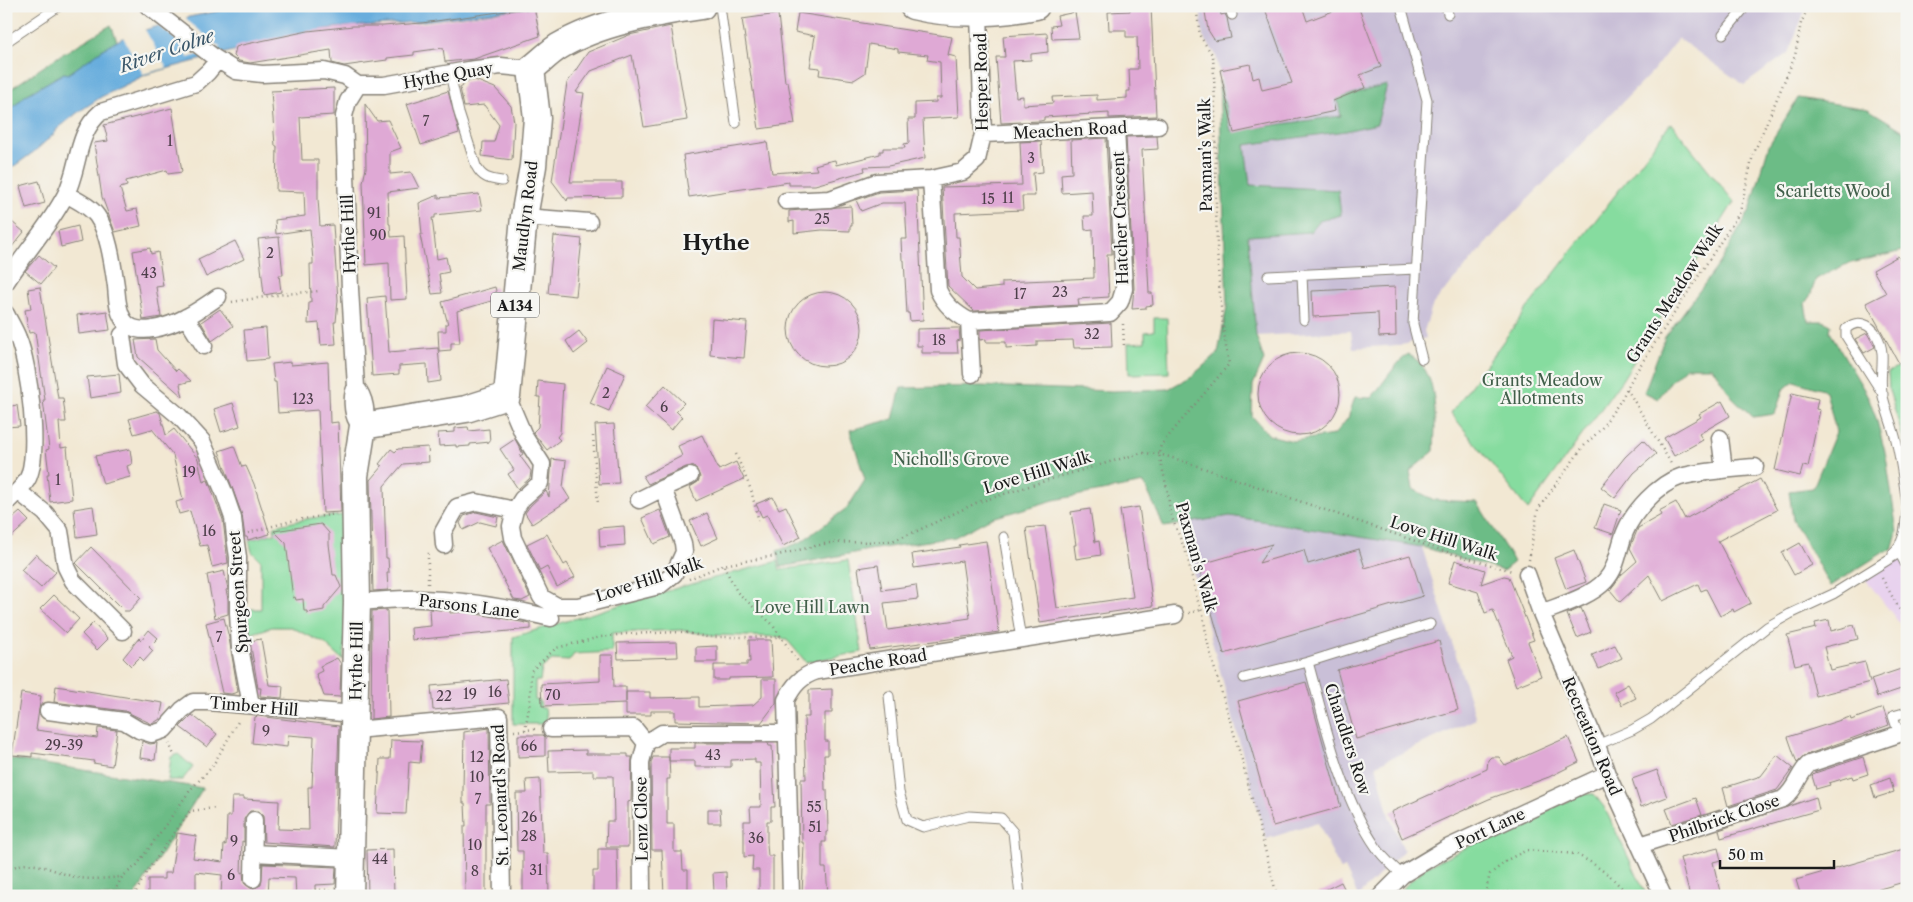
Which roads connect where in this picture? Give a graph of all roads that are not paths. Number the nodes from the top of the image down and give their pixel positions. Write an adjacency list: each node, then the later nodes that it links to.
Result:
1 (59, 6): 11 (lane)
2 (702, 6): 13 (main road)
3 (720, 6): 16 (lane)
4 (913, 6): 9 (main road)
5 (1036, 6): 9 (main road)
6 (1401, 6): 26 (lane)
7 (1746, 6): 10 (lane)
8 (162, 12): 12 (street, Hythe Quay)
9 (980, 14): 19 (street, Hesper Road)
10 (1723, 34)
11 (6, 42)
12 (216, 59): 15 (street, Hythe Quay); 22 (street)
13 (531, 69): 14 (street, Hythe Quay); 24 (main road, Maudlyn Road / A134)
14 (450, 74): 15 (street, Hythe Quay); 21 (lane)
15 (358, 85): 41 (street, Hythe Hill)
16 (736, 123)
17 (1158, 126): 18 (street, Meachen Road)
18 (1116, 128): 19 (street, Meachen Road); 34 (street, Hatcher Crescent)
19 (983, 134): 20 (street, Hesper Road)
20 (931, 179): 23 (street, Hesper Road); 34 (street)
21 (502, 181)
22 (66, 194): 29 (street); 35 (street, Spurgeon Street)
23 (786, 201)
24 (524, 217): 25 (street); 40 (main road, Maudlyn Road / A134)
25 (589, 222)
26 (1416, 269): 27 (lane); 37 (lane)
27 (1302, 275): 28 (lane); 33 (lane)
28 (1268, 276)
29 (6, 282)
30 (225, 300): 32 (street)
31 (6, 314): 49 (street)
32 (186, 317): 35 (street); 36 (street)
33 (1304, 320)
34 (969, 321): 38 (street)
35 (123, 328): 70 (street, Spurgeon Street)
36 (204, 346)
37 (1422, 359)
38 (972, 374)
39 (1882, 394): 39 (lane); 43 (lane)
40 (506, 396): 41 (main road); 52 (street)
41 (363, 426): 60 (main road, Hythe Hill)
42 (1720, 438): 46 (street)
43 (1896, 440): 44 (lane); 51 (lane)
44 (1907, 459)
45 (1756, 467): 46 (street)
46 (1724, 470): 61 (street)
47 (690, 476): 48 (street)
48 (663, 488): 50 (street); 52 (street)
49 (12, 497): 65 (street)
50 (638, 500)
51 (1907, 504)
52 (515, 510): 55 (street)
53 (1907, 512): 57 (lane)
54 (1004, 537): 66 (lane)
55 (444, 545)
56 (1903, 550): 57 (lane); 58 (lane)
57 (1887, 560): 78 (lane)
58 (1907, 567)
59 (1527, 574): 61 (street, Recreation Road)
60 (357, 602): 63 (street, Parsons Lane); 73 (main road, Hythe Hill)
61 (1540, 613): 78 (street, Recreation Road)
62 (1175, 615): 66 (street, Peache Road)
63 (551, 618)
64 (1430, 624): 67 (lane)
65 (123, 631)
66 (1021, 639): 75 (street, Peache Road)
67 (1308, 662): 68 (lane); 84 (lane, Chandlers Row)
68 (1244, 678)
69 (889, 696): 90 (lane)
70 (251, 705): 71 (street, Timber Hill); 73 (street, Timber Hill)
71 (48, 711)
72 (1907, 712): 76 (lane)
73 (355, 722): 83 (main road, Hythe Hill); 87 (street, St. Leonard's Road)
74 (551, 729): 77 (street)
75 (787, 733): 77 (street); 89 (street, Peache Road)
76 (1902, 733): 81 (street, Philbrick Close)
77 (646, 743): 88 (street, Lenz Close)
78 (1596, 745): 79 (street, Recreation Road)
79 (1607, 774): 81 (street, Recreation Road); 84 (street, Port Lane)
80 (254, 820): 82 (street)
81 (1640, 845): 92 (street, Recreation Road)
82 (253, 853): 83 (street); 85 (street)
83 (351, 858): 86 (main road, Hythe Hill)
84 (1402, 876): 91 (street, Port Lane)
85 (252, 879)
86 (350, 896)
87 (502, 896)
88 (642, 896)
89 (791, 896)
90 (1020, 896)
91 (1381, 896)
92 (1664, 896)

